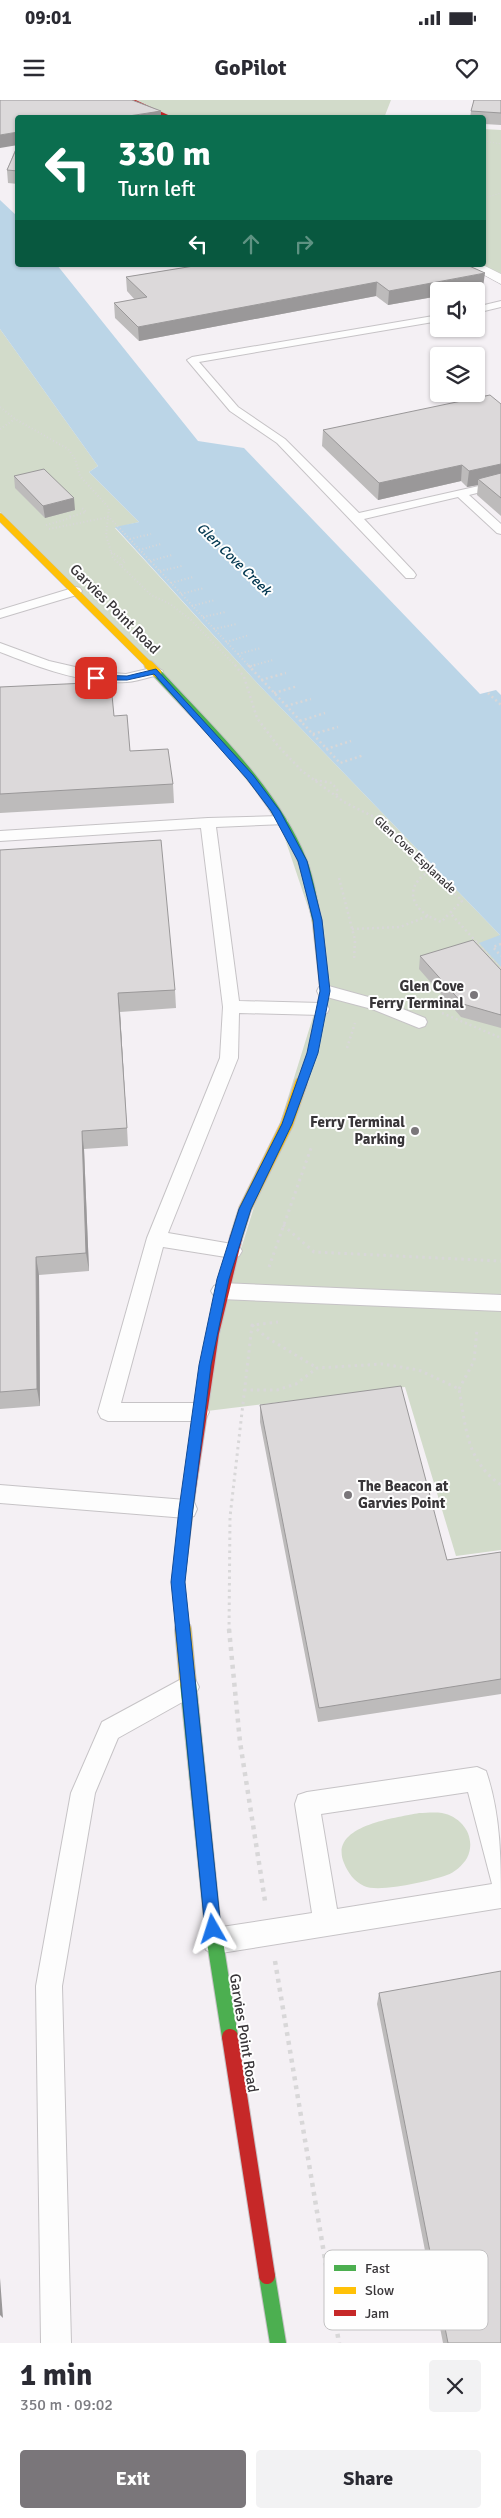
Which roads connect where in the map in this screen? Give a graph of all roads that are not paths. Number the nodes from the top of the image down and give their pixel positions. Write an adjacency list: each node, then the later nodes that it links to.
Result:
1 (130, 100): 2 (street)
2 (162, 115)
3 (477, 267): 4 (street)
4 (501, 280)
5 (501, 304): 6 (lane)
6 (485, 308)
7 (430, 320): 11 (lane)
8 (501, 484): 9 (lane)
9 (460, 493): 11 (lane); 12 (lane)
10 (0, 517): 14 (street, Garvies Point Road)
11 (356, 517): 13 (lane)
12 (501, 530)
13 (410, 575)
14 (76, 591): 15 (lane); 17 (street, Garvies Point Road)
15 (0, 614)
16 (0, 647): 17 (lane)
17 (156, 671): 18 (street, Garvies Point Road)
18 (281, 821): 19 (lane); 21 (street, Garvies Point Road)
19 (208, 823): 20 (lane); 22 (lane)
20 (0, 836)
21 (325, 991): 23 (street, Garvies Point Road); 24 (lane)
22 (231, 1007): 23 (lane); 25 (lane)
23 (321, 1009): 26 (street, Garvies Point Road)
24 (419, 1022)
25 (156, 1238): 26 (lane); 29 (lane)
26 (232, 1251): 27 (street, Garvies Point Road)
27 (221, 1291): 28 (lane); 29 (street, Garvies Point Road)
28 (501, 1303)
29 (198, 1412): 31 (street, Garvies Point Road)
30 (0, 1494): 31 (lane)
31 (186, 1509): 32 (street, Garvies Point Road)
32 (187, 1687): 36 (street, Garvies Point Road); 37 (lane)
33 (501, 1876): 35 (lane)
34 (501, 1895): 35 (lane)
35 (328, 1924): 36 (lane)
36 (215, 1941): 38 (street, Garvies Point Road)
37 (56, 2343)
38 (278, 2343)

